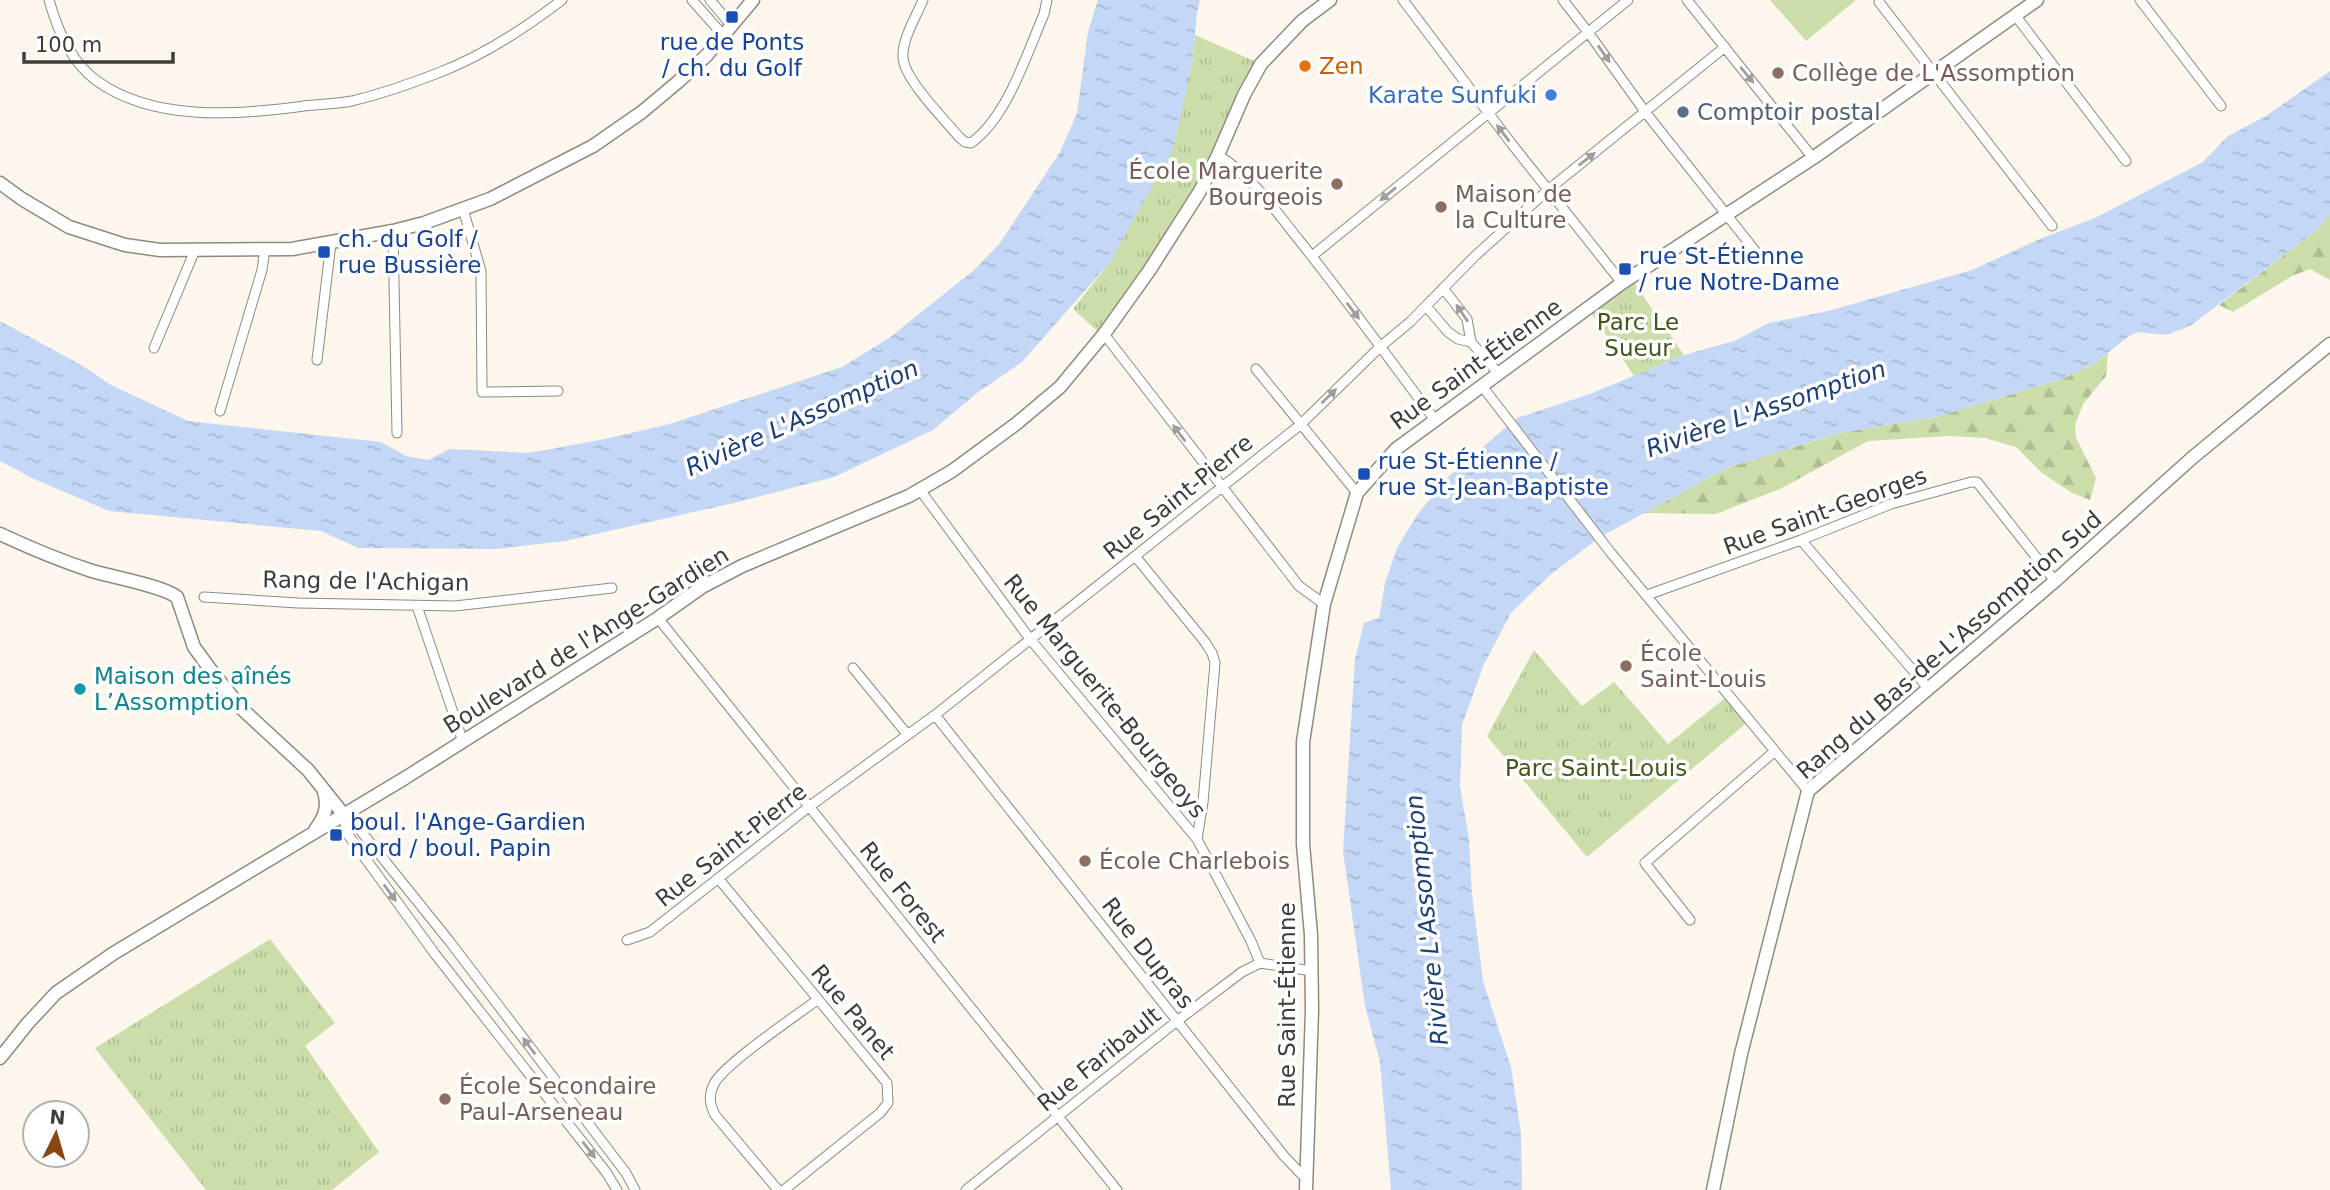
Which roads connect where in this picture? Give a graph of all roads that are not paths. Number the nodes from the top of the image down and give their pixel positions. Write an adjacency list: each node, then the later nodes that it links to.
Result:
1 (49, 0): 2 (street)
2 (562, 0)
3 (692, 0): 17 (street)
4 (710, 0): 17 (street)
5 (753, 0): 17 (street)
6 (923, 0): 7 (street)
7 (1047, 0)
8 (1330, 0): 24 (street, Boulevard de l'Ange-Gardien)
9 (1403, 0): 23 (street)
10 (1563, 0): 18 (street)
11 (1628, 0): 18 (street)
12 (1688, 0): 19 (street)
13 (2037, 0): 16 (street, Rue Saint-Étienne)
14 (2140, 0): 21 (street)
15 (1879, 2): 20 (street)
16 (2015, 15): 20 (street, Rue Saint-Étienne); 26 (street)
17 (728, 31): 29 (street)
18 (1588, 32): 22 (street, one-way to 22); 23 (street)
19 (1725, 47): 22 (street, Rue Saint-Pierre); 25 (street, one-way to 25)
20 (1934, 73): 25 (street, Rue Saint-Étienne); 31 (street)
21 (2221, 106)
22 (1646, 113): 28 (street, Rue Saint-Pierre, one-way to 22); 30 (street)
23 (1488, 114): 28 (street, one-way to 23); 36 (street, one-way to 36)
24 (1218, 155): 36 (street); 41 (street, Boulevard de l'Ange-Gardien)
25 (1813, 158): 30 (street, Rue Saint-Étienne)
26 (2126, 161)
27 (0, 183): 35 (street)
28 (1548, 190): 38 (street); 39 (street, Rue Saint-Pierre)
29 (463, 209): 32 (street); 50 (street)
30 (1727, 214): 37 (street); 38 (street, Rue Saint-Étienne)
31 (2052, 226)
32 (393, 231): 33 (street); 54 (street)
33 (331, 243): 34 (street); 46 (street)
34 (265, 249): 35 (street); 51 (street)
35 (195, 250): 45 (street)
36 (1312, 256): 44 (street, one-way to 44)
37 (1763, 262)
38 (1622, 283): 48 (street, Rue Saint-Étienne)
39 (1443, 288): 40 (street, Rue Saint-Pierre); 42 (street, one-way to 39)
40 (1426, 306): 42 (street); 44 (street, Rue Saint-Pierre)
41 (1104, 334): 55 (street, one-way to 41); 56 (street, Boulevard de l'Ange-Gardien)
42 (1471, 342): 48 (street)
43 (2330, 344): 61 (street, Rang du Bas-de-L'Assomption Sud)
44 (1380, 347): 52 (street); 53 (street, Rue Saint-Pierre, one-way to 44)
45 (154, 348)
46 (317, 360)
47 (1256, 369): 53 (street)
48 (1498, 373): 49 (street, Rue Saint-Étienne)
49 (1482, 386): 52 (street, Rue Saint-Étienne); 63 (street)
50 (558, 391)
51 (220, 411)
52 (1435, 420): 57 (street, Rue Saint-Étienne)
53 (1300, 425): 55 (street, Rue Saint-Pierre); 57 (street)
54 (397, 433)
55 (1221, 487): 60 (street, Rue Saint-Pierre); 65 (street)
56 (920, 490): 67 (street, Boulevard de l'Ange-Gardien); 68 (street, Rue Marguerite-Bourgeoys)
57 (1357, 493): 65 (street, Rue Saint-Étienne)
58 (0, 534): 75 (street)
59 (1801, 540): 61 (street, Rue Saint-Georges); 63 (street, Rue Saint-Georges); 70 (street)
60 (1135, 556): 68 (street, Rue Saint-Pierre); 81 (street)
61 (2055, 581): 70 (street, Rang du Bas-de-L'Assomption Sud)
62 (612, 588): 66 (street, Rang de l'Achigan)
63 (1647, 595): 74 (street)
64 (204, 597): 66 (street, Rang de l'Achigan)
65 (1324, 604): 88 (street, Rue Saint-Étienne)
66 (417, 606): 73 (street)
67 (658, 618): 73 (street, Boulevard de l'Ange-Gardien); 78 (street, Rue Forest)
68 (1030, 639): 71 (street, Rue Saint-Pierre); 81 (street, Rue Marguerite-Bourgeoys)
69 (853, 668): 72 (street)
70 (1928, 688): 76 (street, Rang du Bas-de-L'Assomption Sud)
71 (935, 715): 72 (street, Rue Saint-Pierre); 90 (street, Rue Dupras)
72 (907, 734): 78 (street, Rue Saint-Pierre)
73 (463, 742): 77 (street, Boulevard de l'Ange-Gardien)
74 (1776, 751): 76 (street); 83 (street)
75 (323, 789): 77 (street); 79 (street); 80 (street)
76 (1808, 791): 100 (street, Rang du Bas-de-L'Assomption Sud)
77 (367, 801): 79 (street, Boulevard de l'Ange-Gardien)
78 (810, 806): 82 (street, Rue Saint-Pierre); 92 (street, Rue Forest)
79 (344, 815): 80 (street, Boulevard de l'Ange-Gardien); 85 (street); 86 (street, one-way to 86)
80 (312, 834): 91 (street, Boulevard de l'Ange-Gardien)
81 (1197, 839): 87 (street, Rue Marguerite-Bourgeoys)
82 (718, 878): 84 (street, Rue Saint-Pierre); 89 (street, Rue Panet)
83 (1690, 920)
84 (627, 940)
85 (450, 943): 86 (street); 94 (street, one-way to 85)
86 (435, 954): 95 (street, one-way to 95)
87 (1260, 963): 88 (street); 90 (street, Rue Faribault)
88 (1312, 971): 93 (street, Rue Saint-Étienne)
89 (817, 1000): 96 (street); 97 (street, Rue Panet)
90 (1177, 1021): 92 (street, Rue Faribault); 93 (street, Rue Dupras)
91 (0, 1058)
92 (1058, 1116): 98 (street, Rue Faribault); 99 (street, Rue Forest)
93 (1306, 1185)
94 (633, 1186): 95 (street)
95 (617, 1190)
96 (778, 1190)
97 (784, 1190)
98 (968, 1190)
99 (1117, 1190)
100 (1713, 1190)

